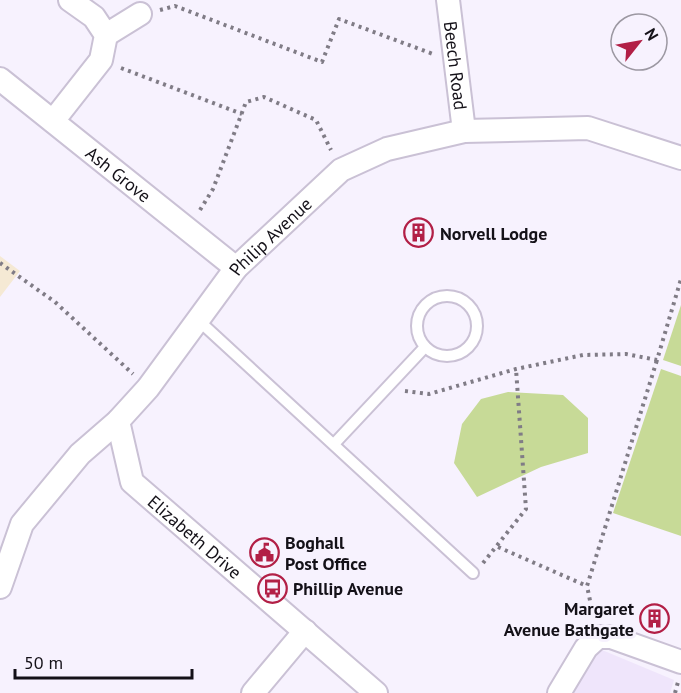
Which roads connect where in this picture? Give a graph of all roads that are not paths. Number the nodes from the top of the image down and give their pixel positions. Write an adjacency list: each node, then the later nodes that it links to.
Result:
1 (70, 0): 4 (street)
2 (447, 0): 7 (street, Beech Road)
3 (140, 14): 4 (street)
4 (106, 35): 6 (street)
5 (0, 79): 6 (street, Ash Grove)
6 (53, 121): 9 (street, Ash Grove)
7 (464, 131): 8 (street, Philip Avenue); 9 (street, Philip Avenue)
8 (681, 158)
9 (236, 268): 10 (street, Philip Avenue)
10 (197, 318): 12 (street, Philip Avenue); 13 (lane)
11 (426, 347): 11 (lane); 13 (lane)
12 (118, 421): 15 (street, Philip Avenue); 16 (street, Elizabeth Drive)
13 (334, 444): 14 (lane)
14 (473, 573)
15 (0, 587)
16 (305, 631): 18 (street); 19 (street, Elizabeth Drive)
17 (681, 662): 20 (street)
18 (253, 693)
19 (376, 693)
20 (559, 693)

